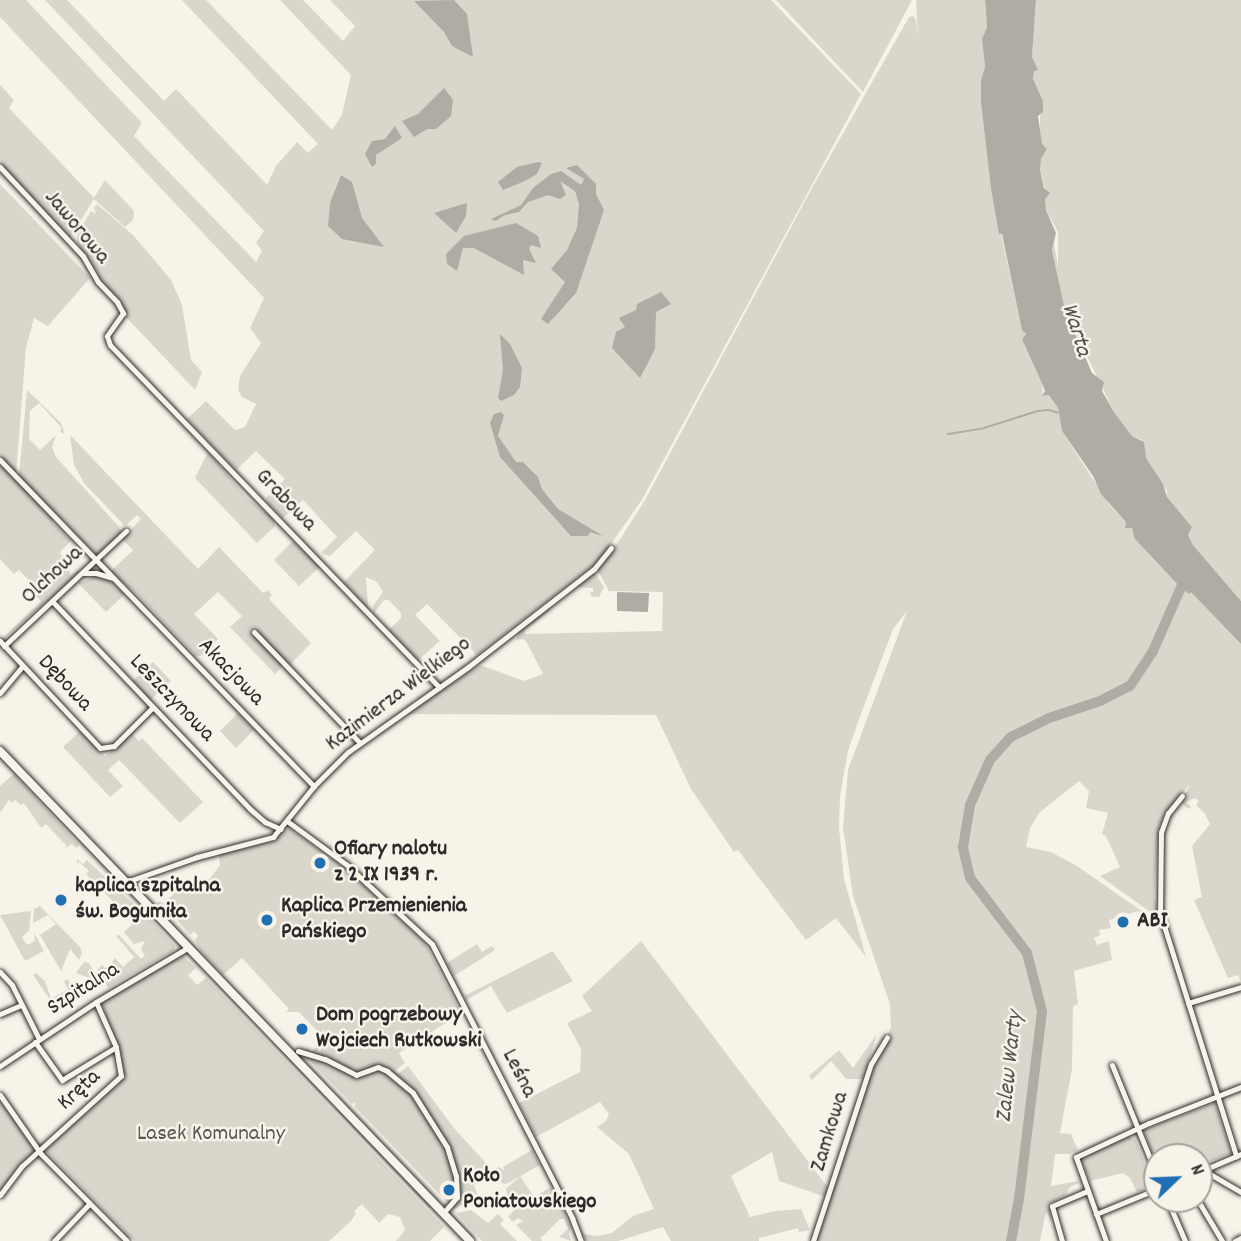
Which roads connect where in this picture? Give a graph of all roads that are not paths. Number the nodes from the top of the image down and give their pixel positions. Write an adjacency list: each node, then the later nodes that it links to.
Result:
1 (0, 167): 2 (street, Jaworowa)
2 (106, 339): 13 (street, Grabowa)
3 (0, 460): 6 (street, Akacjowa)
4 (126, 531): 6 (street, Olchowa)
5 (611, 548): 13 (street, Kazimierza Wielkiego)
6 (96, 560): 7 (street, Olchowa); 8 (street, Akacjowa)
7 (82, 573): 8 (street, Akacjowa); 9 (street, Olchowa)
8 (120, 584): 18 (street, Akacjowa)
9 (52, 601): 11 (street, Olchowa); 15 (street, Leszczynowa)
10 (254, 632): 16 (street)
11 (2, 643): 12 (street, Dębowa)
12 (23, 666): 14 (street); 15 (street, Dębowa)
13 (439, 687): 16 (street, Kazimierza Wielkiego)
14 (0, 693)
15 (153, 706): 21 (street, Leszczynowa)
16 (359, 742): 18 (street, Kazimierza Wielkiego)
17 (0, 751): 24 (street)
18 (314, 786): 20 (street, Kazimierza Wielkiego)
19 (1182, 796): 31 (street)
20 (287, 821): 22 (street, Kazimierza Wielkiego); 62 (street, Leśna)
21 (265, 822): 22 (street, Leszczynowa); 23 (street, Leszczynowa)
22 (281, 829): 23 (street, Kazimierza Wielkiego)
23 (273, 838): 24 (street)
24 (126, 883): 25 (street)
25 (188, 947): 30 (street, Szpitalna); 37 (street)
26 (0, 972): 28 (street, Kręta)
27 (0, 984): 28 (street)
28 (12, 985): 32 (street, Kręta)
29 (1241, 987): 31 (street)
30 (96, 1002): 35 (street, Szpitalna); 36 (street, Kręta)
31 (1188, 1003): 42 (street)
32 (22, 1004): 33 (street); 35 (street, Kręta)
33 (0, 1014)
34 (887, 1037): 63 (street, Zamkowa)
35 (37, 1040): 36 (street, Kręta); 39 (street, Szpitalna)
36 (116, 1047): 45 (street, Kręta)
37 (295, 1053): 54 (street); 54 (street)
38 (1112, 1065): 43 (street)
39 (0, 1066)
40 (1241, 1087): 42 (street)
41 (0, 1095): 45 (street)
42 (1218, 1097): 43 (street); 46 (street)
43 (1137, 1128): 44 (street); 49 (street)
44 (1143, 1143)
45 (40, 1152): 51 (street); 53 (street)
46 (1239, 1155): 47 (street)
47 (1213, 1166)
48 (1213, 1177): 50 (street)
49 (1087, 1191): 57 (street); 64 (street)
50 (1241, 1192)
51 (0, 1195)
52 (1143, 1195): 57 (street)
53 (90, 1203): 59 (street); 60 (street)
54 (443, 1213): 61 (street)
55 (1173, 1213): 66 (street)
56 (1205, 1213): 67 (street)
57 (1096, 1214): 65 (street)
58 (1241, 1238): 68 (street)
59 (54, 1241)
60 (127, 1241)
61 (470, 1241)
62 (580, 1241)
63 (813, 1241)
64 (1062, 1241)
65 (1105, 1241)
66 (1185, 1241)
67 (1222, 1241)
68 (1235, 1241)

